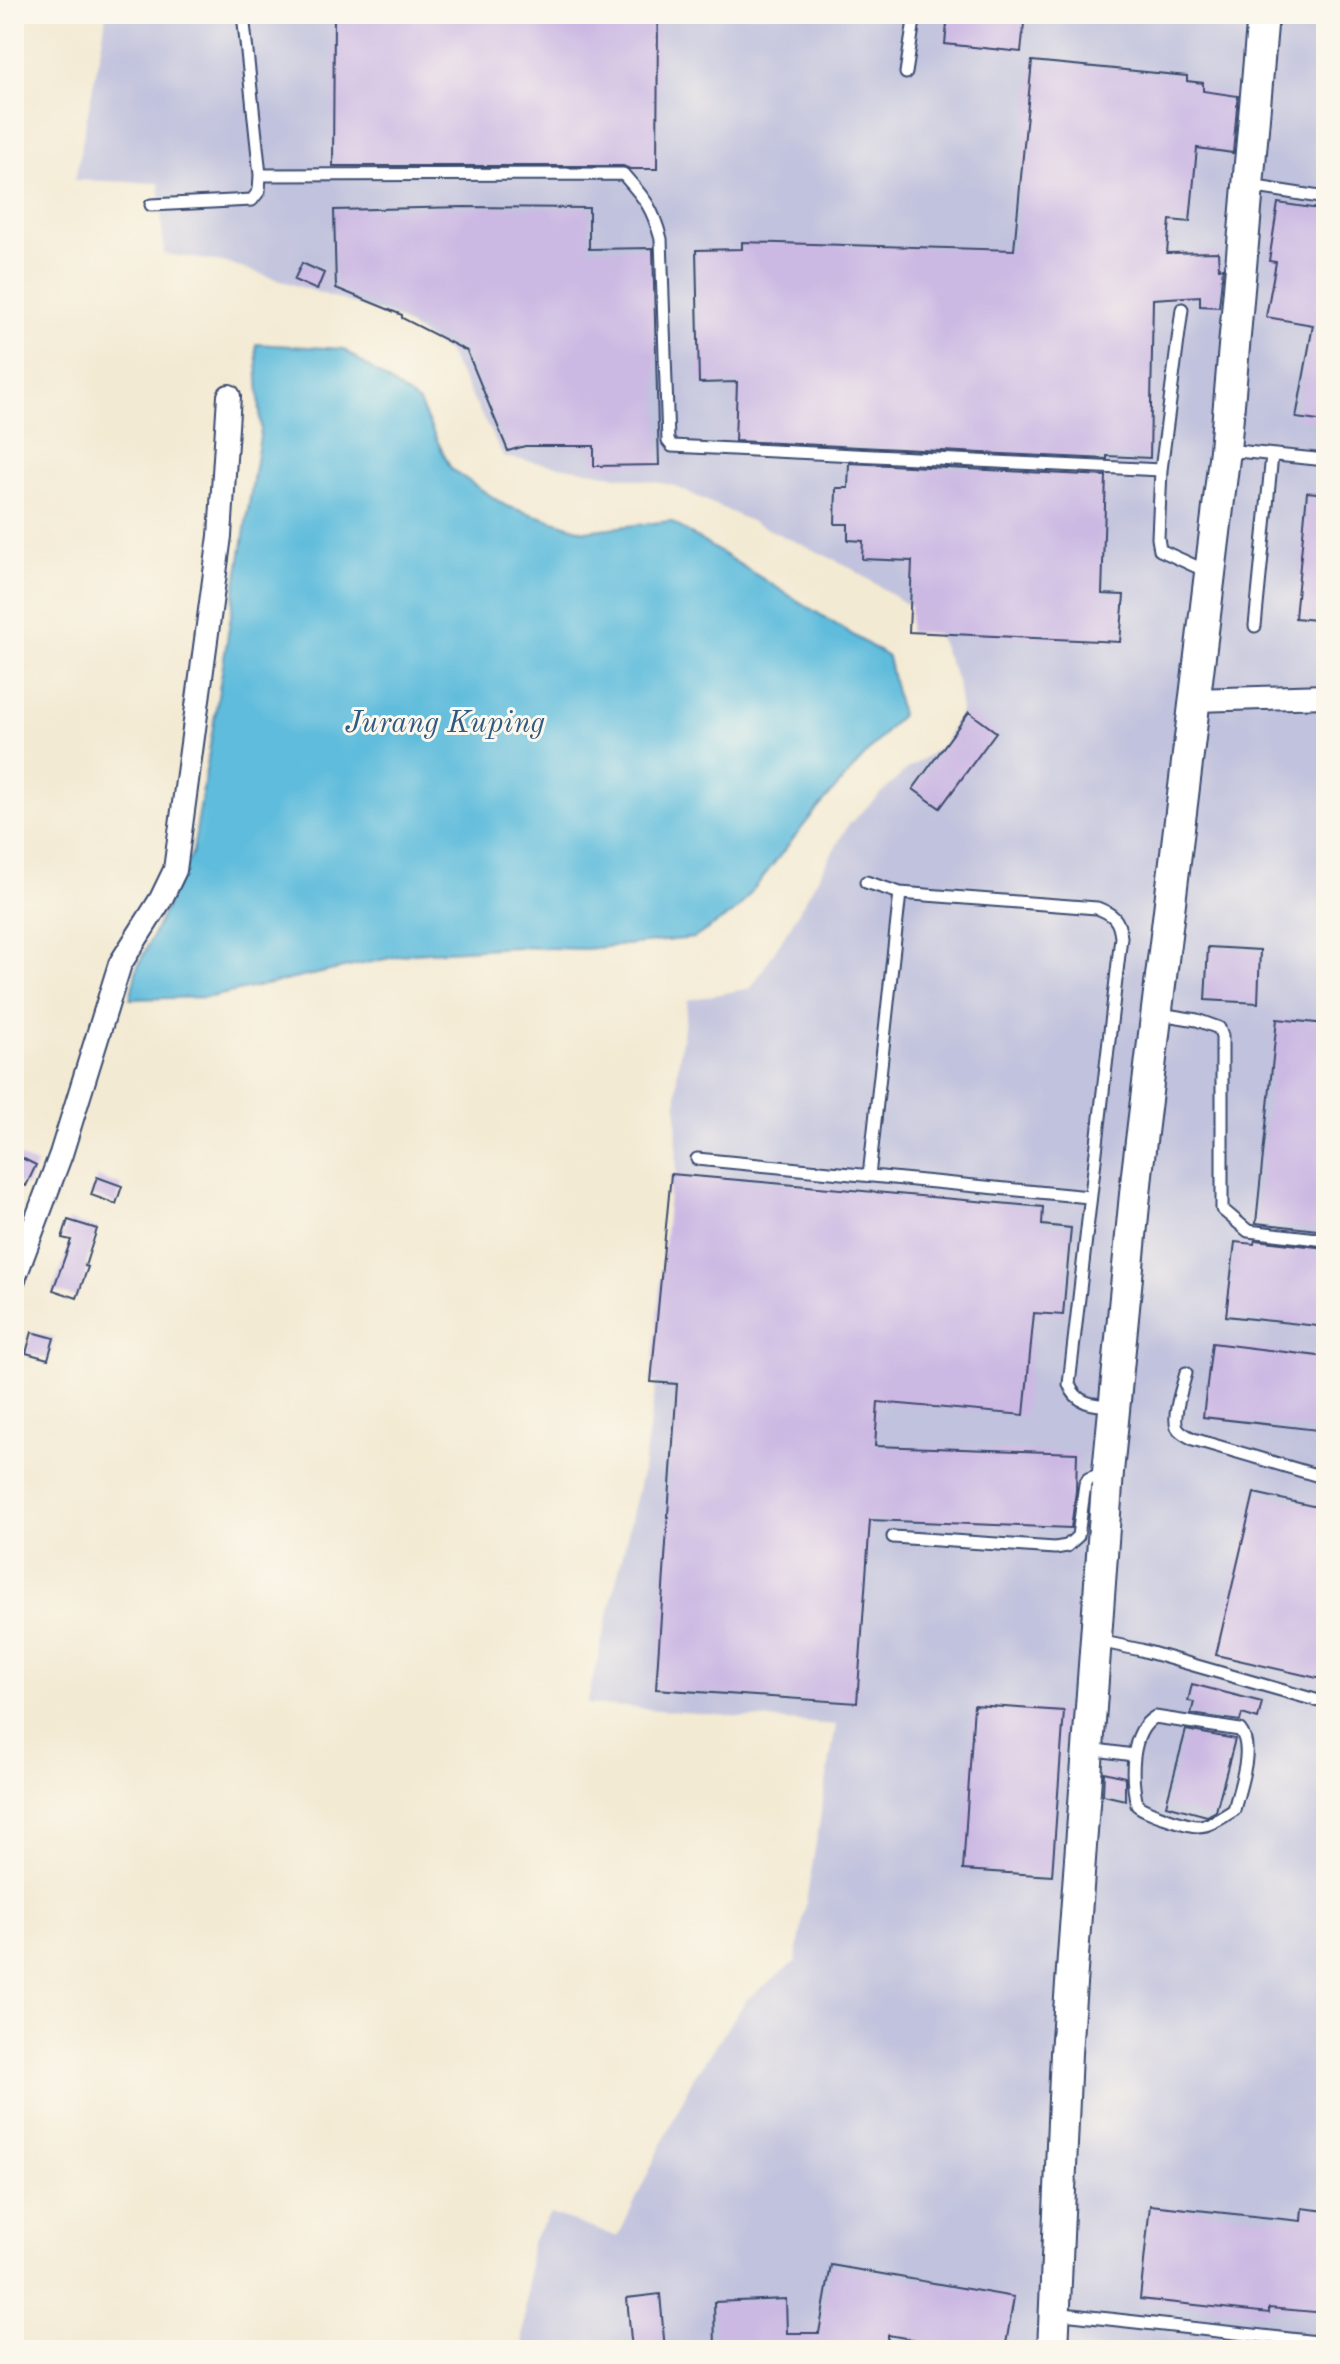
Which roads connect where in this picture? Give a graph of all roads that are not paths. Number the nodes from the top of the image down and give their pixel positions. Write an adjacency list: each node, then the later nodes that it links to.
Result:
1 (243, 14): 5 (lane)
2 (915, 14): 4 (lane)
3 (1263, 14): 6 (street)
4 (906, 73)
5 (260, 175): 8 (lane); 14 (lane)
6 (1249, 186): 7 (lane); 11 (street)
7 (1326, 198)
8 (151, 205)
9 (1182, 309): 14 (lane)
10 (229, 396): 26 (street)
11 (1225, 450): 12 (lane); 15 (street)
12 (1272, 455): 13 (lane); 16 (lane)
13 (1326, 460)
14 (1161, 470): 15 (lane)
15 (1210, 572): 18 (street)
16 (1255, 626)
17 (1326, 696): 18 (street)
18 (1195, 700): 21 (street)
19 (866, 882): 20 (lane)
20 (900, 893): 23 (lane); 24 (lane)
21 (1158, 1014): 25 (lane); 28 (street)
22 (697, 1159): 23 (lane)
23 (869, 1176): 24 (lane)
24 (1089, 1197): 28 (lane)
25 (1326, 1240)
26 (14, 1279)
27 (1186, 1373): 30 (lane)
28 (1115, 1406): 29 (street)
29 (1108, 1472): 31 (lane); 32 (street)
30 (1326, 1478)
31 (893, 1537)
32 (1096, 1641): 33 (lane); 34 (street)
33 (1326, 1703)
34 (1089, 1749): 35 (lane); 36 (street)
35 (1133, 1755): 35 (lane)
36 (1054, 2313): 37 (lane); 38 (street)
37 (1326, 2343)
38 (1053, 2350)

